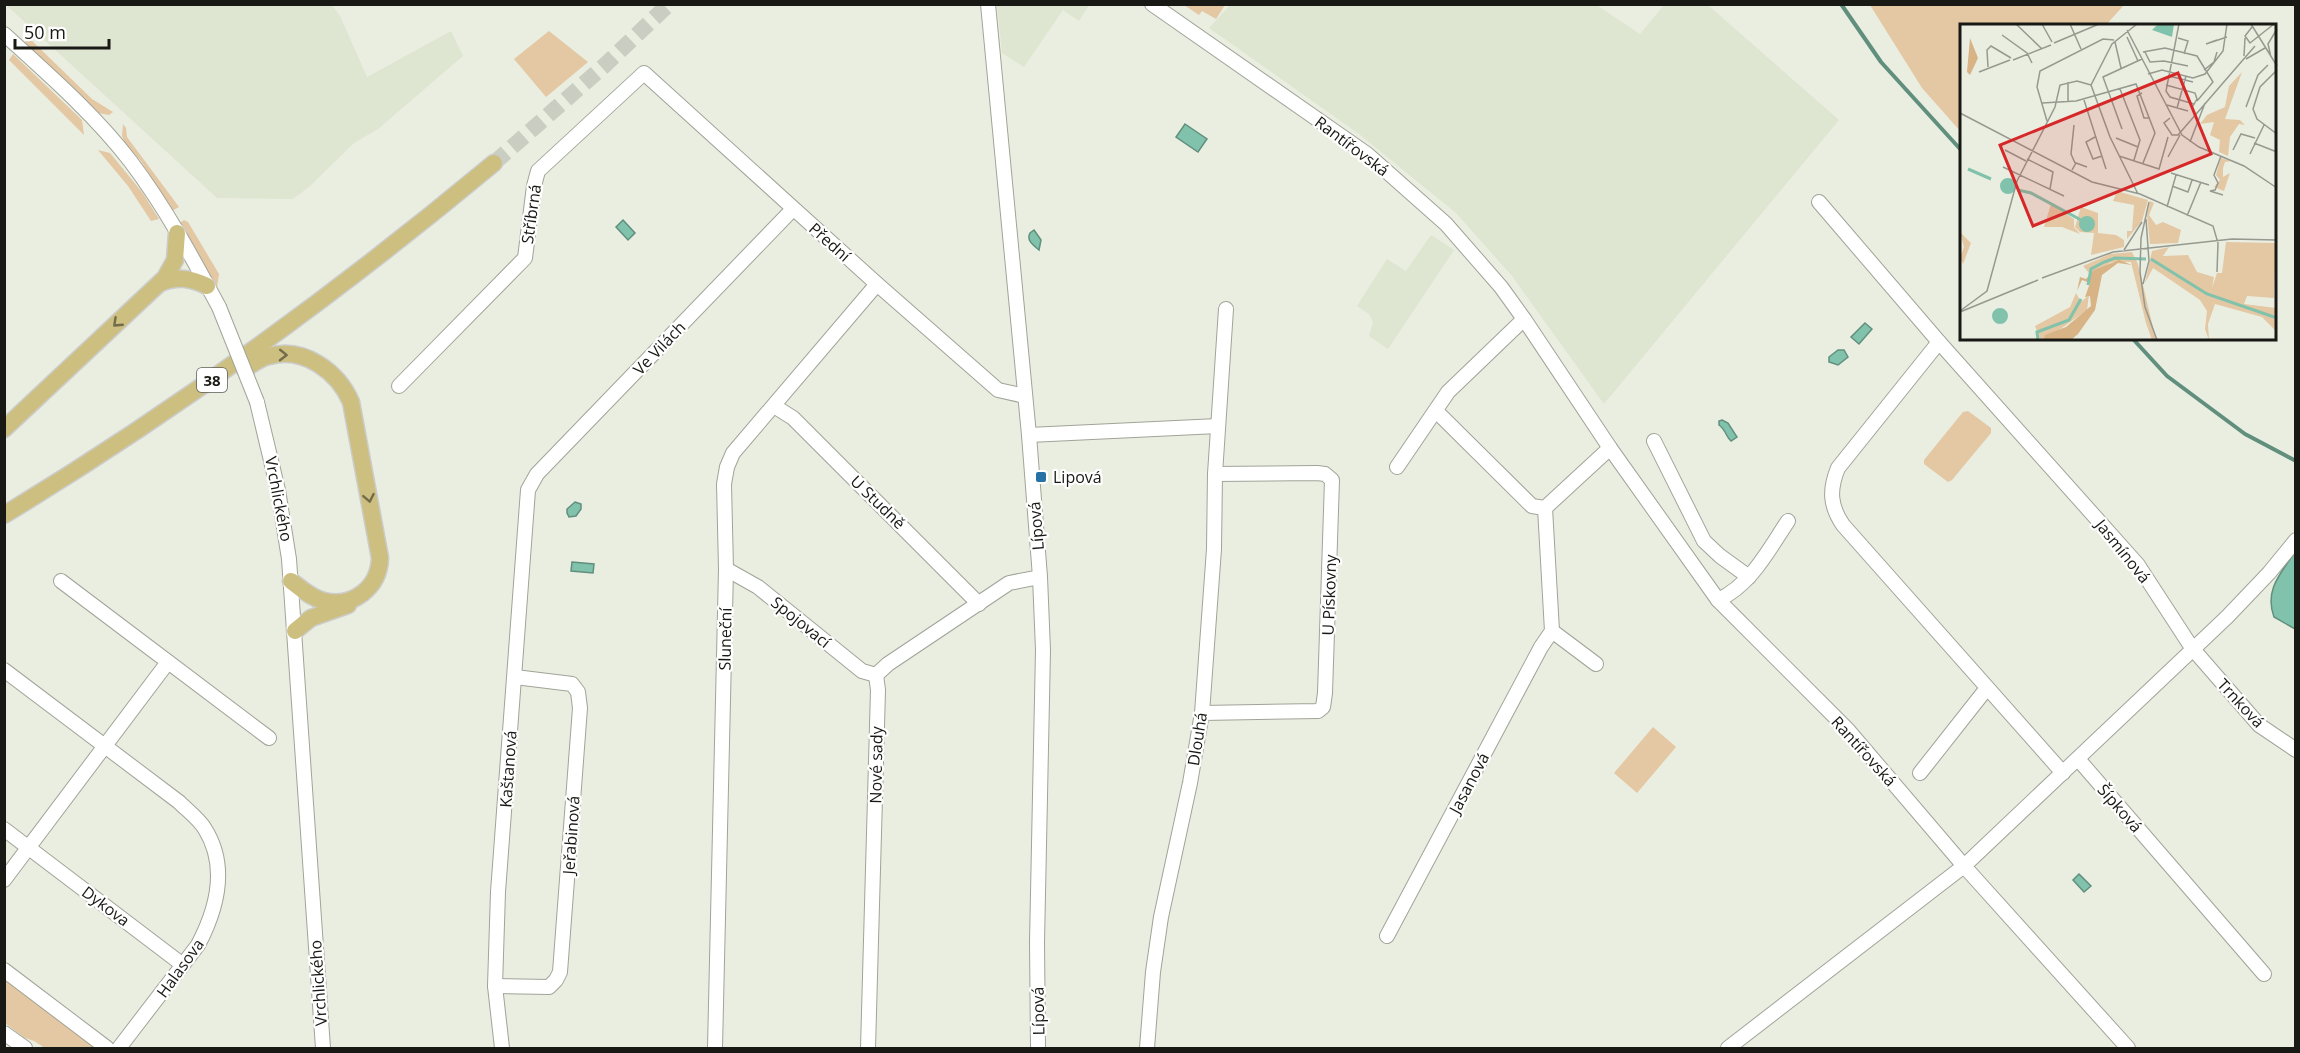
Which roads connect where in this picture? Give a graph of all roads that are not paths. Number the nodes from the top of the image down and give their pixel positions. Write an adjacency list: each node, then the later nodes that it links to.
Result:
1 (988, 4): 16 (street, Lípová)
2 (1152, 4): 13 (street, Rantířovská)
3 (4, 34): 8 (street, Vrchlického)
4 (644, 74): 7 (street, Přední); 15 (street, Stříbrná)
5 (494, 163): 21 (main road, 38)
6 (1819, 202): 14 (street, Jasmínová)
7 (793, 209): 10 (street, Přední); 27 (street, Ve Vilách)
8 (177, 233): 9 (main road); 11 (street, Vrchlického)
9 (160, 283): 11 (main road); 20 (main road, one-way to 20)
10 (877, 284): 16 (street, Přední); 17 (street, Sluneční)
11 (207, 286): 36 (street, Vrchlického, bridge)
12 (1226, 309): 19 (street, Dlouhá)
13 (1524, 319): 18 (street); 24 (street, Rantířovská)
14 (1939, 342): 42 (street, Jasmínová); 48 (street)
15 (399, 386)
16 (1025, 396): 22 (street, Lípová)
17 (774, 406): 32 (street, Sluneční); 39 (street, U Studně)
18 (1436, 411): 25 (street); 28 (street)
19 (1218, 426): 22 (street); 26 (street, Dlouhá)
20 (4, 429)
21 (140, 430): 29 (main road, 38); 37 (main road, one-way to 37)
22 (1029, 435): 33 (street, Lípová)
23 (1654, 441): 34 (street)
24 (1610, 448): 28 (street); 38 (street, Rantířovská)
25 (1397, 466)
26 (1215, 474): 49 (street, Dlouhá); 49 (street, U Pískovny)
27 (528, 490): 47 (street, Kaštanová)
28 (1545, 508): 41 (street)
29 (4, 515)
30 (1788, 521): 34 (street)
31 (2295, 540): 42 (street)
32 (726, 569): 46 (street, Spojovací); 71 (street, Sluneční)
33 (1040, 577): 39 (street); 73 (street, Lípová)
34 (1749, 577): 38 (street)
35 (61, 581): 43 (street)
36 (291, 581): 37 (main road); 40 (street, Vrchlického)
37 (359, 597): 40 (main road)
38 (1718, 600): 58 (street, Rantířovská)
39 (979, 604): 46 (street)
40 (295, 631): 69 (street, Vrchlického)
41 (1552, 631): 44 (street); 60 (street, Jasanová)
42 (2192, 648): 52 (street, Trnková); 53 (street)
43 (168, 662): 50 (street); 51 (street)
44 (1596, 664)
45 (4, 670): 51 (street, Halasova)
46 (876, 675): 72 (street, Nové sady)
47 (515, 677): 64 (street, Kaštanová); 64 (street, Jeřabinová)
48 (1987, 688): 54 (street); 55 (street)
49 (1202, 713): 74 (street, Dlouhá)
50 (269, 738)
51 (105, 746): 57 (street); 61 (street, Halasova)
52 (2295, 750)
53 (2078, 759): 55 (street); 63 (street, Šípková)
54 (1920, 773)
55 (2063, 773): 58 (street)
56 (4, 829): 57 (street, Dykova)
57 (29, 847): 59 (street); 61 (street, Dykova)
58 (1964, 866): 75 (street); 76 (street, Rantířovská)
59 (4, 880)
60 (1387, 936)
61 (183, 965): 68 (street, Halasova)
62 (4, 970): 67 (street)
63 (2264, 974)
64 (495, 986): 70 (street, Kaštanová)
65 (4, 1033): 66 (street)
66 (25, 1048)
67 (107, 1048)
68 (119, 1048)
69 (323, 1048)
70 (502, 1048)
71 (715, 1048)
72 (868, 1048)
73 (1038, 1048)
74 (1147, 1048)
75 (1728, 1048)
76 (2128, 1048)

